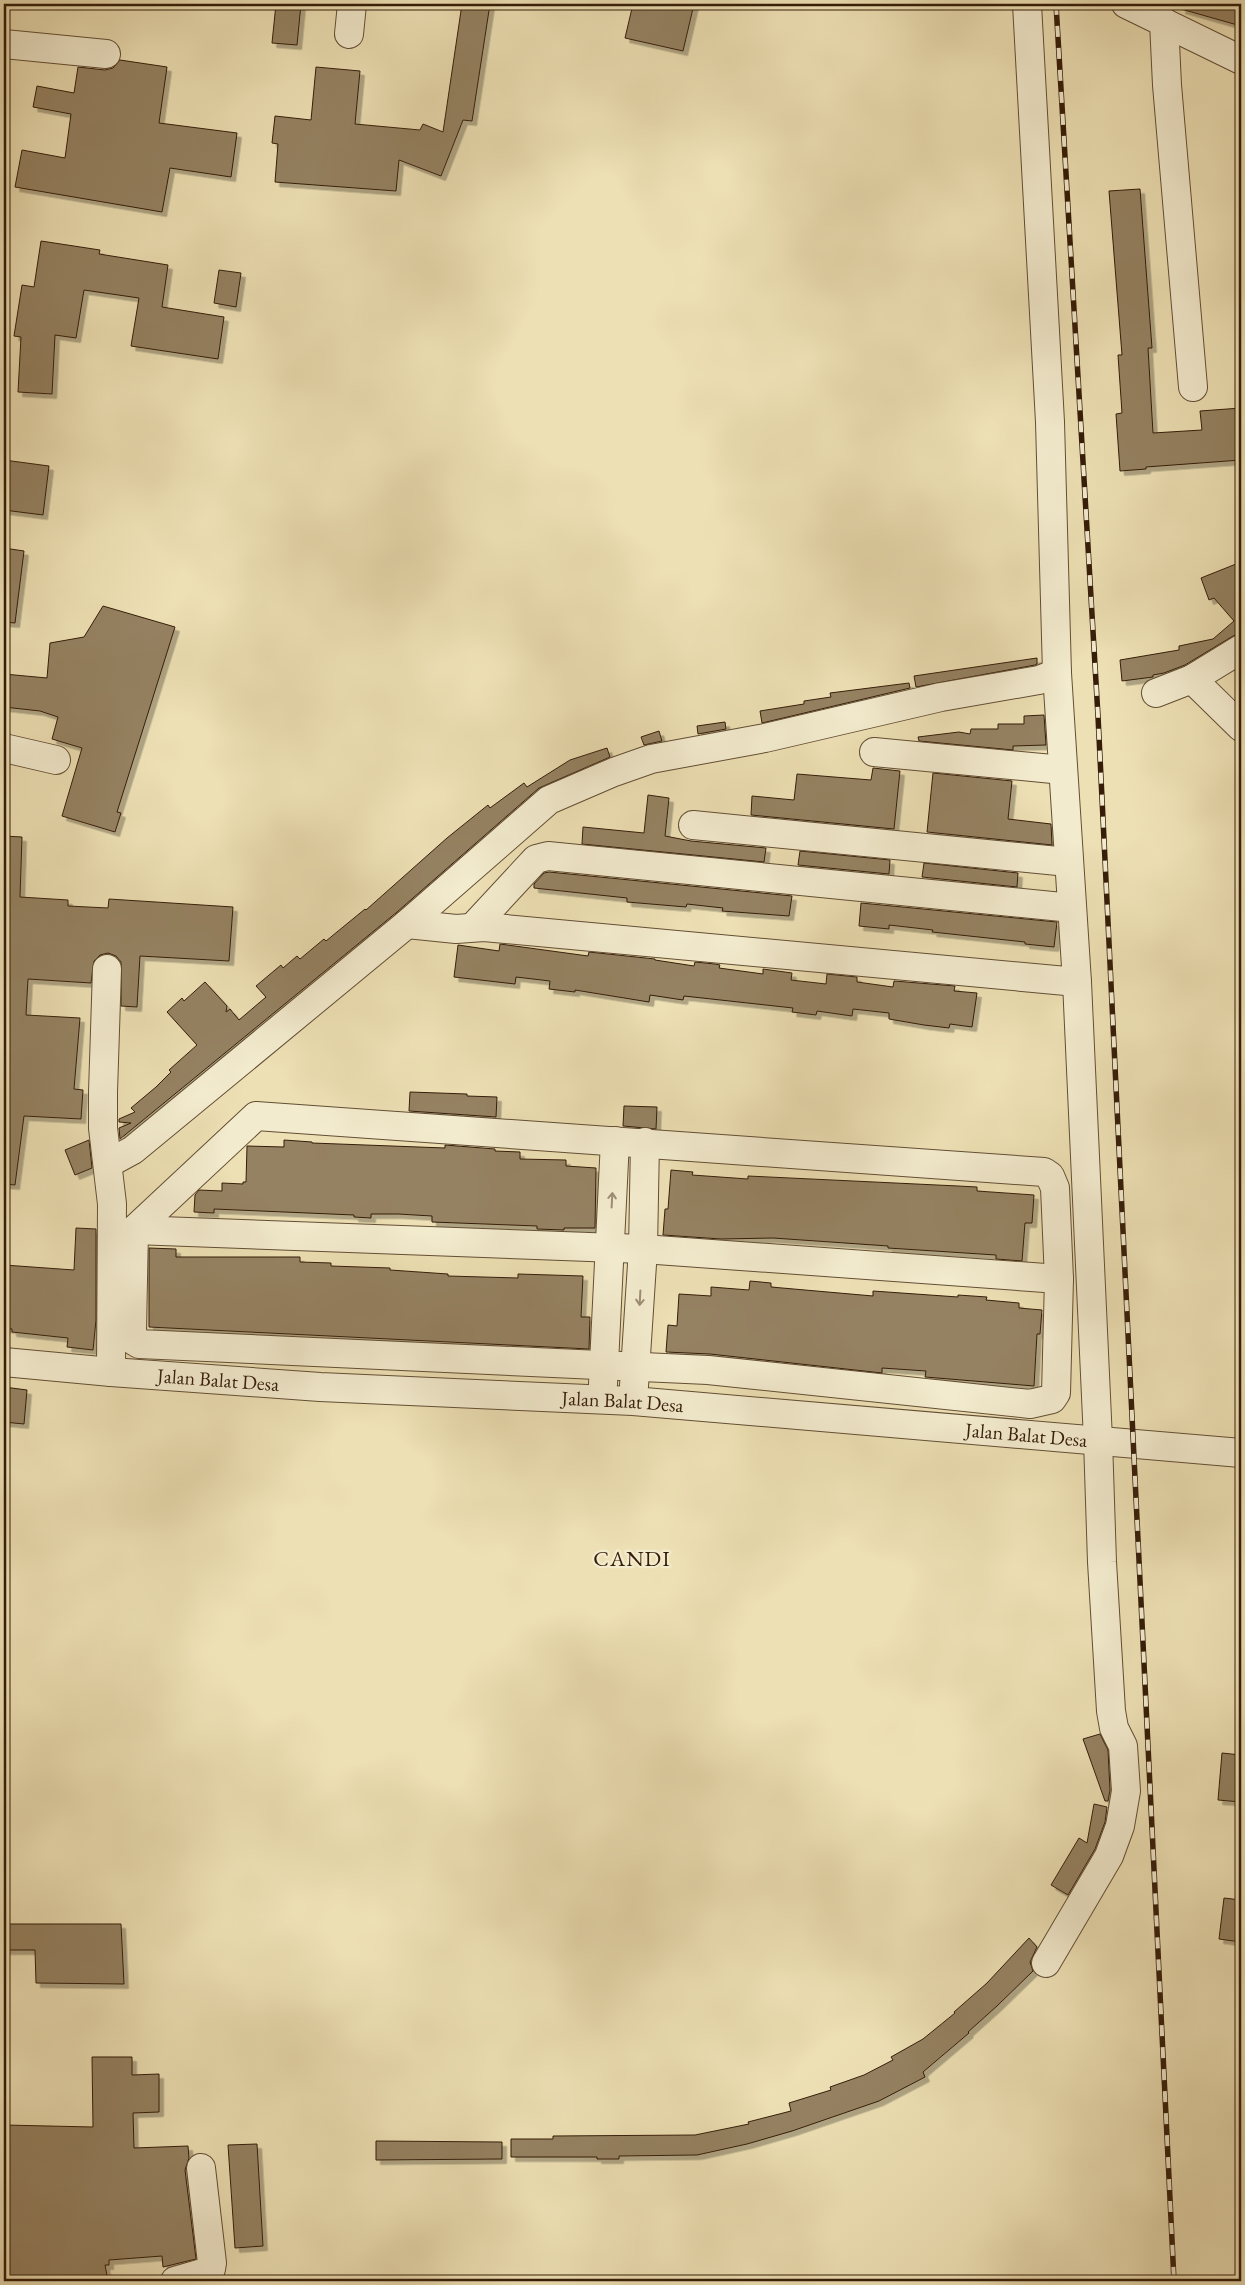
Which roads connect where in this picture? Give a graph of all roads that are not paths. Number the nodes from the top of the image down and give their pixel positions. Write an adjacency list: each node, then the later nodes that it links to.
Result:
1 (352, 4): 5 (street)
2 (1027, 4): 11 (street)
3 (1126, 4): 4 (street)
4 (1164, 22): 8 (street); 9 (street)
5 (349, 34)
6 (4, 44): 7 (street)
7 (106, 54)
8 (1241, 60)
9 (1193, 387)
10 (1241, 649): 12 (street)
11 (1057, 676): 18 (street); 22 (street)
12 (1199, 686): 13 (street); 14 (street)
13 (1156, 693)
14 (1241, 727)
15 (4, 748): 17 (street)
16 (874, 752): 18 (street)
17 (56, 760)
18 (1064, 770): 20 (street)
19 (693, 825): 20 (street)
20 (1068, 862): 21 (street)
21 (1072, 908): 23 (street); 25 (street)
22 (416, 925): 23 (street); 28 (street)
23 (464, 928): 25 (street)
24 (106, 969): 28 (street)
25 (1077, 982): 39 (street)
26 (615, 1141): 27 (street); 29 (street); 30 (street, one-way to 26)
27 (645, 1142): 31 (street); 32 (street)
28 (109, 1166): 36 (street)
29 (134, 1230): 30 (street); 34 (street)
30 (609, 1249): 31 (street); 34 (street)
31 (643, 1249): 32 (street); 35 (street, one-way to 35)
32 (1059, 1279): 35 (street)
33 (4, 1362): 36 (street, Jalan Balat Desa)
34 (604, 1366): 35 (street); 37 (street)
35 (636, 1367): 38 (street)
36 (111, 1372): 37 (street, Jalan Balat Desa)
37 (602, 1398): 38 (street, Jalan Balat Desa)
38 (633, 1400): 39 (street, Jalan Balat Desa)
39 (1098, 1440): 40 (street, Jalan Balat Desa); 41 (street)
40 (1241, 1452)
41 (1046, 1963)
42 (201, 2168): 43 (street)
43 (175, 2281)

